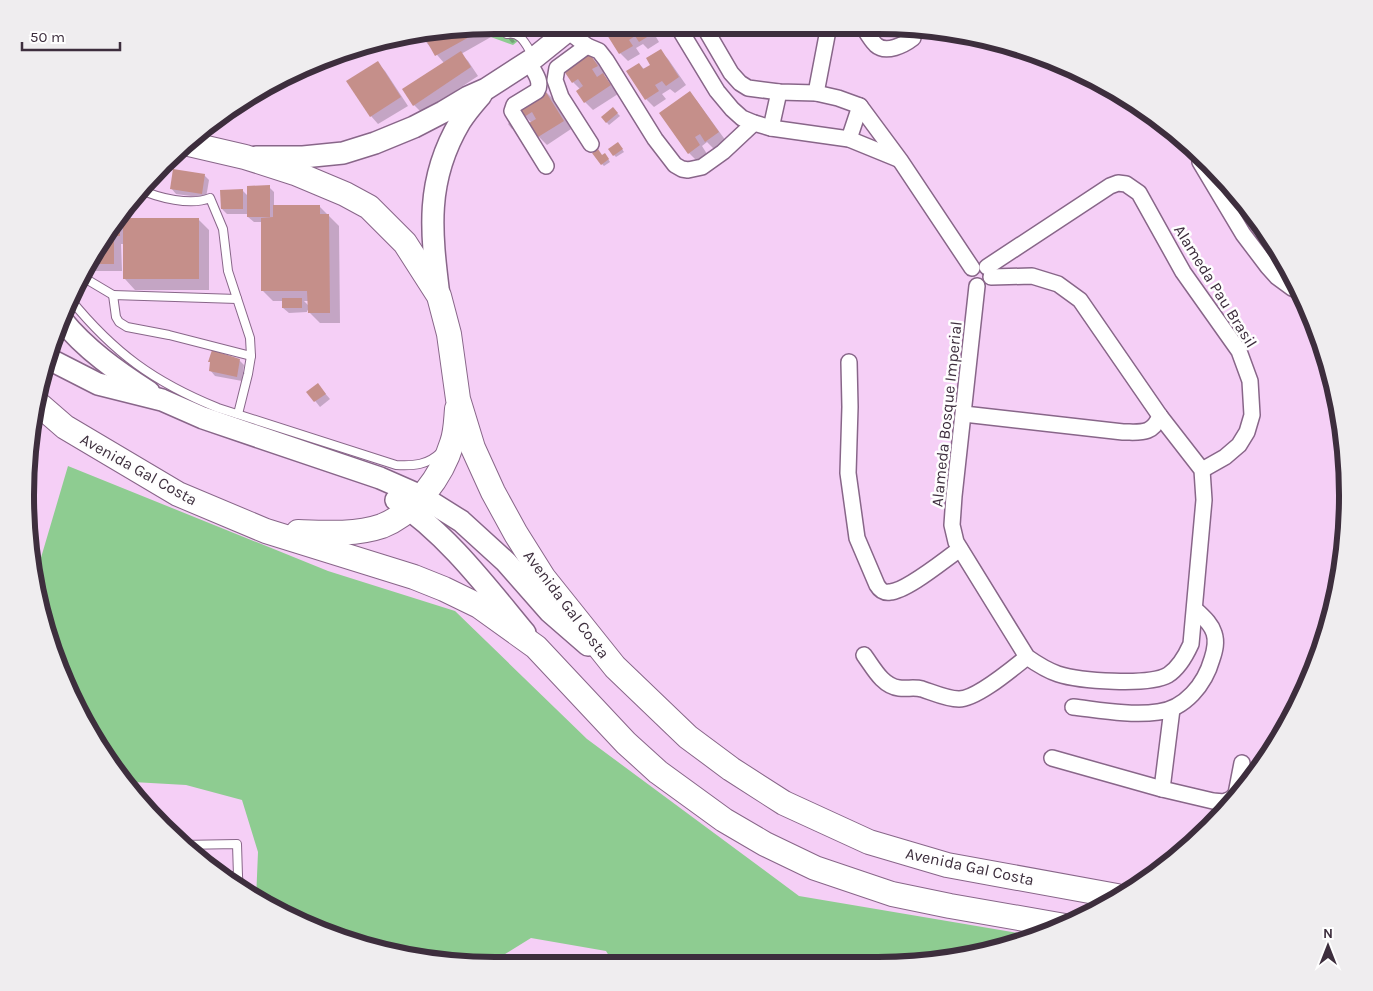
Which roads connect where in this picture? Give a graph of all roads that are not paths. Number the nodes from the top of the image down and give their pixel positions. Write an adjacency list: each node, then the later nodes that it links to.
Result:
1 (507, 34): 10 (lane)
2 (564, 34): 10 (main road)
3 (577, 34): 9 (street)
4 (683, 34): 15 (street)
5 (708, 34): 12 (street)
6 (827, 34): 13 (street)
7 (868, 34): 8 (street)
8 (913, 38)
9 (587, 46): 15 (street); 18 (street)
10 (532, 60): 11 (main road); 22 (street)
11 (486, 89): 20 (main road); 31 (main road)
12 (779, 92): 13 (street); 16 (street)
13 (816, 93): 14 (street)
14 (860, 106): 17 (street); 21 (street, Alameda Bosque Imperial)
15 (754, 124): 16 (street)
16 (771, 128): 17 (street)
17 (849, 139): 21 (street)
18 (591, 144)
19 (194, 145): 20 (main road, Avenida Gal Costa)
20 (246, 157): 31 (main road, Avenida Gal Costa)
21 (900, 160): 25 (street, Alameda Bosque Imperial)
22 (546, 166)
23 (1204, 170): 29 (street)
24 (147, 192): 32 (lane)
25 (972, 268): 26 (street); 28 (street, Alameda Bosque Imperial)
26 (989, 272): 28 (street); 44 (street); 47 (street, Alameda Pau Brasil)
27 (87, 280): 30 (lane)
28 (977, 286): 42 (street, Alameda Bosque Imperial)
29 (1289, 286)
30 (113, 295): 32 (lane); 35 (lane)
31 (438, 296): 38 (main road, Avenida Gal Costa)
32 (237, 299): 35 (lane)
33 (75, 305): 41 (lane)
34 (67, 325): 39 (main road)
35 (250, 356): 41 (lane)
36 (54, 361): 39 (main road)
37 (849, 362): 50 (street)
38 (458, 399): 46 (main road); 55 (main road, Avenida Gal Costa)
39 (162, 400): 48 (main road)
40 (43, 408): 45 (main road, Avenida Gal Costa)
41 (238, 414): 46 (lane)
42 (964, 414): 44 (street); 50 (street, Alameda Bosque Imperial)
43 (41, 415): 45 (main road)
44 (1160, 416): 47 (street)
45 (65, 427): 49 (main road, Avenida Gal Costa)
46 (454, 433): 48 (main road)
47 (1202, 470): 51 (street, Alameda Bosque Imperial)
48 (416, 502): 49 (main road); 52 (main road); 55 (main road)
49 (266, 531): 52 (main road, Avenida Gal Costa)
50 (960, 549): 54 (street, Alameda Bosque Imperial)
51 (1195, 609): 54 (street, Alameda Bosque Imperial); 57 (street)
52 (536, 647): 67 (main road, Avenida Gal Costa)
53 (864, 655): 54 (street)
54 (1028, 657)
55 (614, 667): 66 (main road, Avenida Gal Costa)
56 (1073, 707): 57 (street)
57 (1172, 709): 61 (street)
58 (1052, 758): 61 (street)
59 (1242, 764): 60 (street)
60 (1238, 784)
61 (1162, 789): 62 (street)
62 (1223, 802)
63 (193, 845): 65 (lane)
64 (235, 876): 65 (lane)
65 (238, 876)
66 (1109, 895)
67 (1050, 923)

